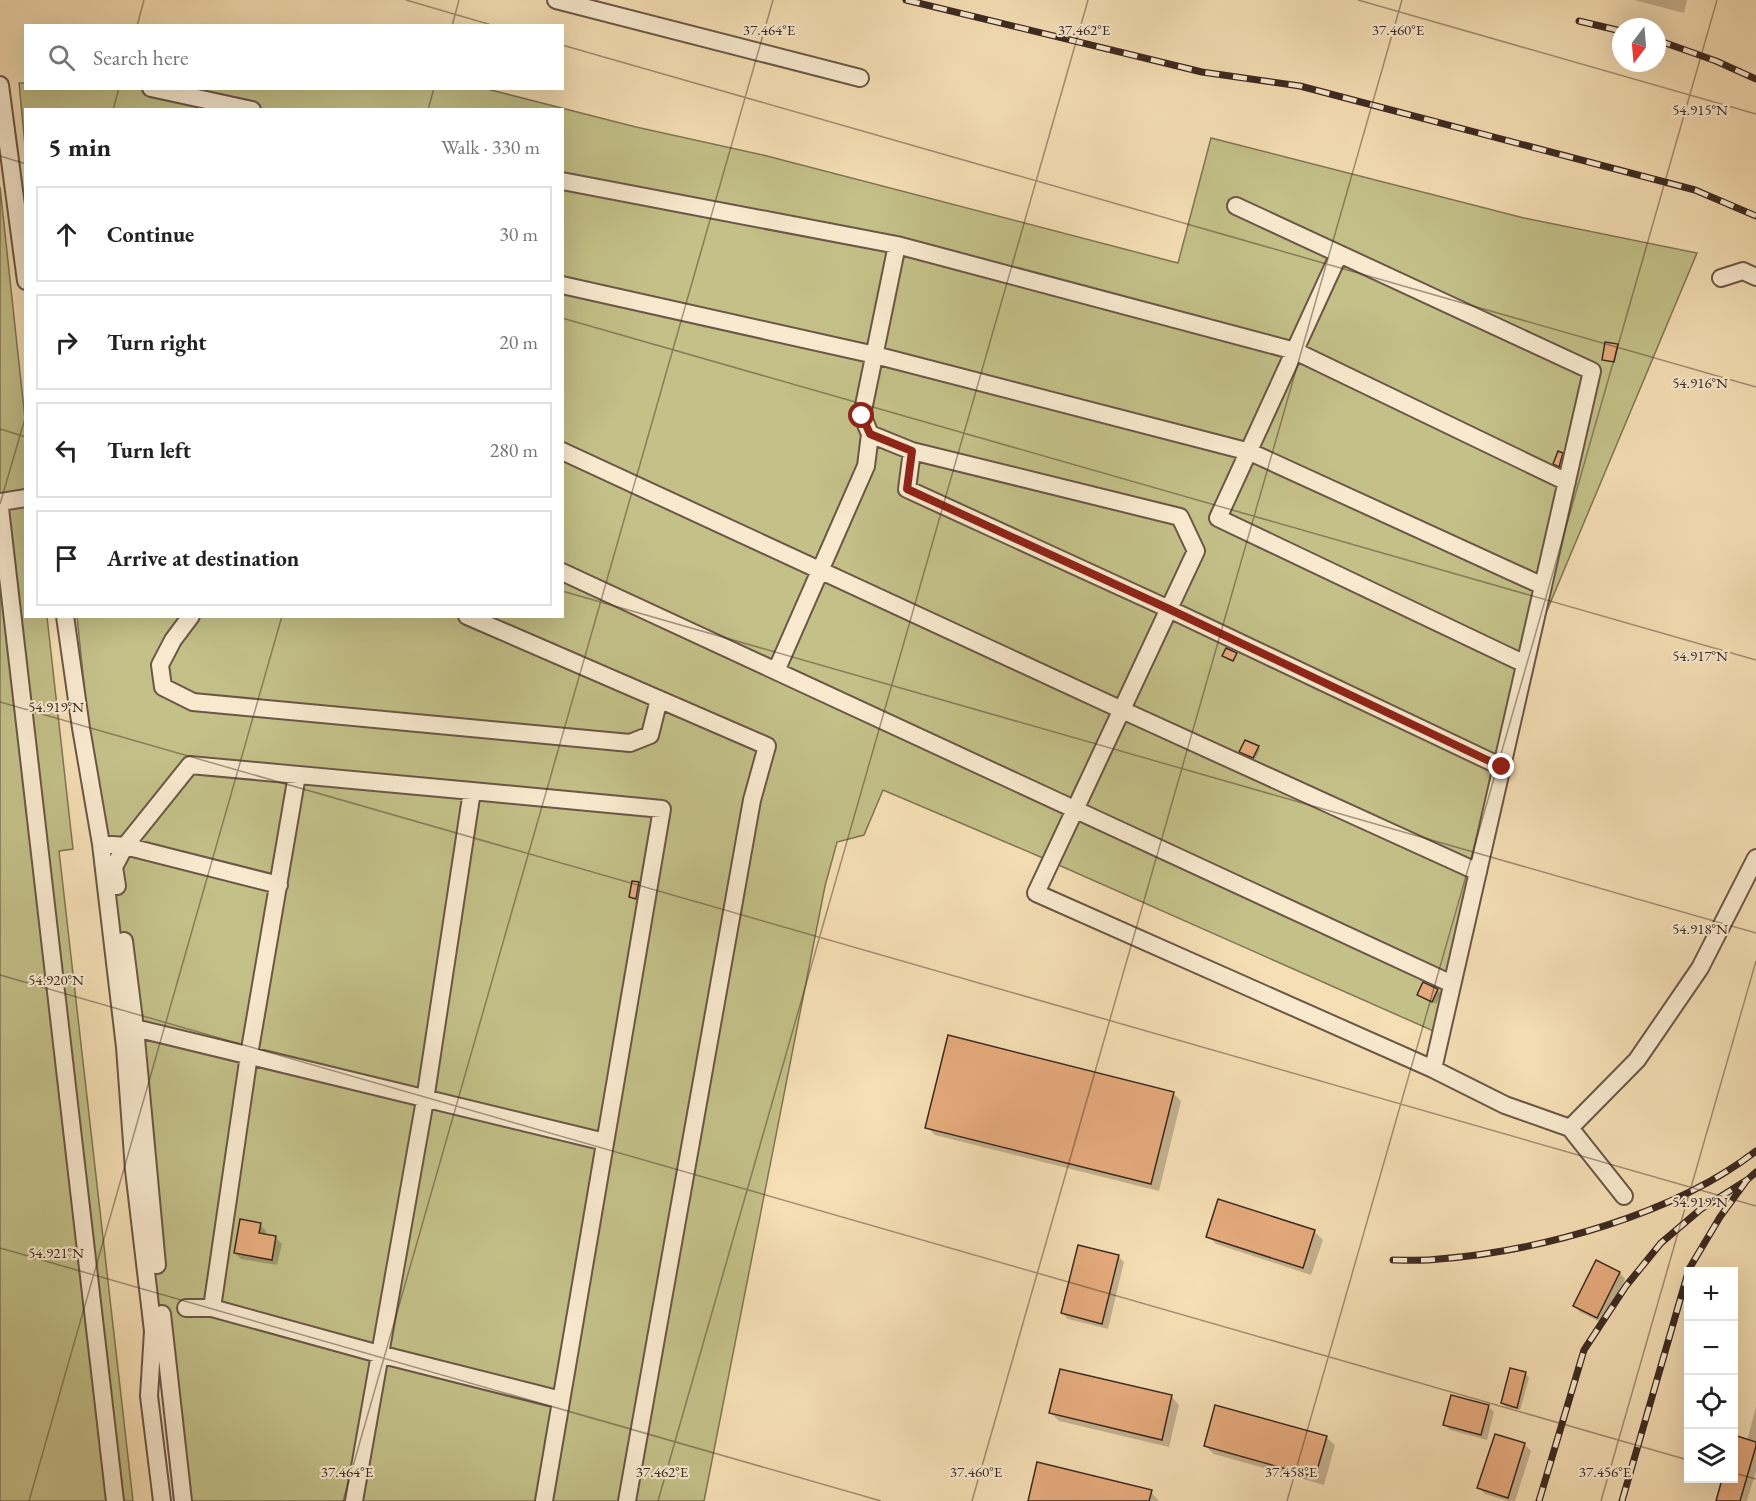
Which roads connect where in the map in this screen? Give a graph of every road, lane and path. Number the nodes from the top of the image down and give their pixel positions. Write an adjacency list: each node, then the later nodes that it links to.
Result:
1 (556, 0): 2 (street)
2 (860, 78)
3 (0, 85): 10 (street)
4 (161, 90): 5 (street)
5 (243, 108)
6 (564, 182): 8 (street)
7 (1236, 206): 9 (street)
8 (897, 245): 14 (street); 15 (street)
9 (1340, 254): 14 (street); 20 (street)
10 (24, 266)
11 (1756, 277): 12 (street)
12 (1721, 278)
13 (564, 285): 15 (street)
14 (1295, 351): 19 (street); 20 (street)
15 (875, 355): 16 (street); 19 (street)
16 (870, 434): 17 (street); 24 (street)
17 (912, 451): 27 (street); 27 (street)
18 (564, 452): 24 (street)
19 (1250, 452): 26 (street); 31 (street)
20 (1567, 482): 26 (street)
21 (24, 498): 22 (street)
22 (0, 502)
23 (0, 508): 56 (street)
24 (820, 570): 32 (street); 34 (street)
25 (564, 573): 32 (street)
26 (1543, 586): 31 (street)
27 (1169, 609): 34 (street); 35 (street)
28 (65, 618): 39 (street)
29 (190, 618): 33 (street)
30 (472, 618): 33 (street)
31 (1525, 664): 35 (street)
32 (776, 671): 38 (street)
33 (659, 699): 61 (street)
34 (1122, 710): 38 (street); 42 (street)
35 (1502, 767): 42 (street)
36 (297, 775): 37 (street); 40 (street); 43 (street)
37 (472, 791): 48 (street); 50 (street)
38 (1075, 810): 44 (street); 47 (street)
39 (101, 843): 40 (street); 57 (street)
40 (125, 846): 43 (street); 45 (street)
41 (1756, 858): 49 (street)
42 (1478, 872): 44 (street)
43 (279, 885): 46 (street)
44 (1452, 984): 47 (street)
45 (135, 1028): 46 (street); 58 (street)
46 (249, 1055): 48 (street); 53 (street)
47 (1433, 1069): 49 (street)
48 (425, 1100): 50 (street); 54 (street)
49 (1570, 1128): 51 (street)
50 (605, 1142): 55 (street)
51 (1624, 1196)
52 (186, 1308): 53 (street)
53 (212, 1308): 54 (street)
54 (379, 1354): 55 (street); 59 (street)
55 (561, 1400): 60 (street)
56 (115, 1501)
57 (162, 1501)
58 (183, 1501)
59 (354, 1501)
60 (544, 1501)
61 (627, 1501)

